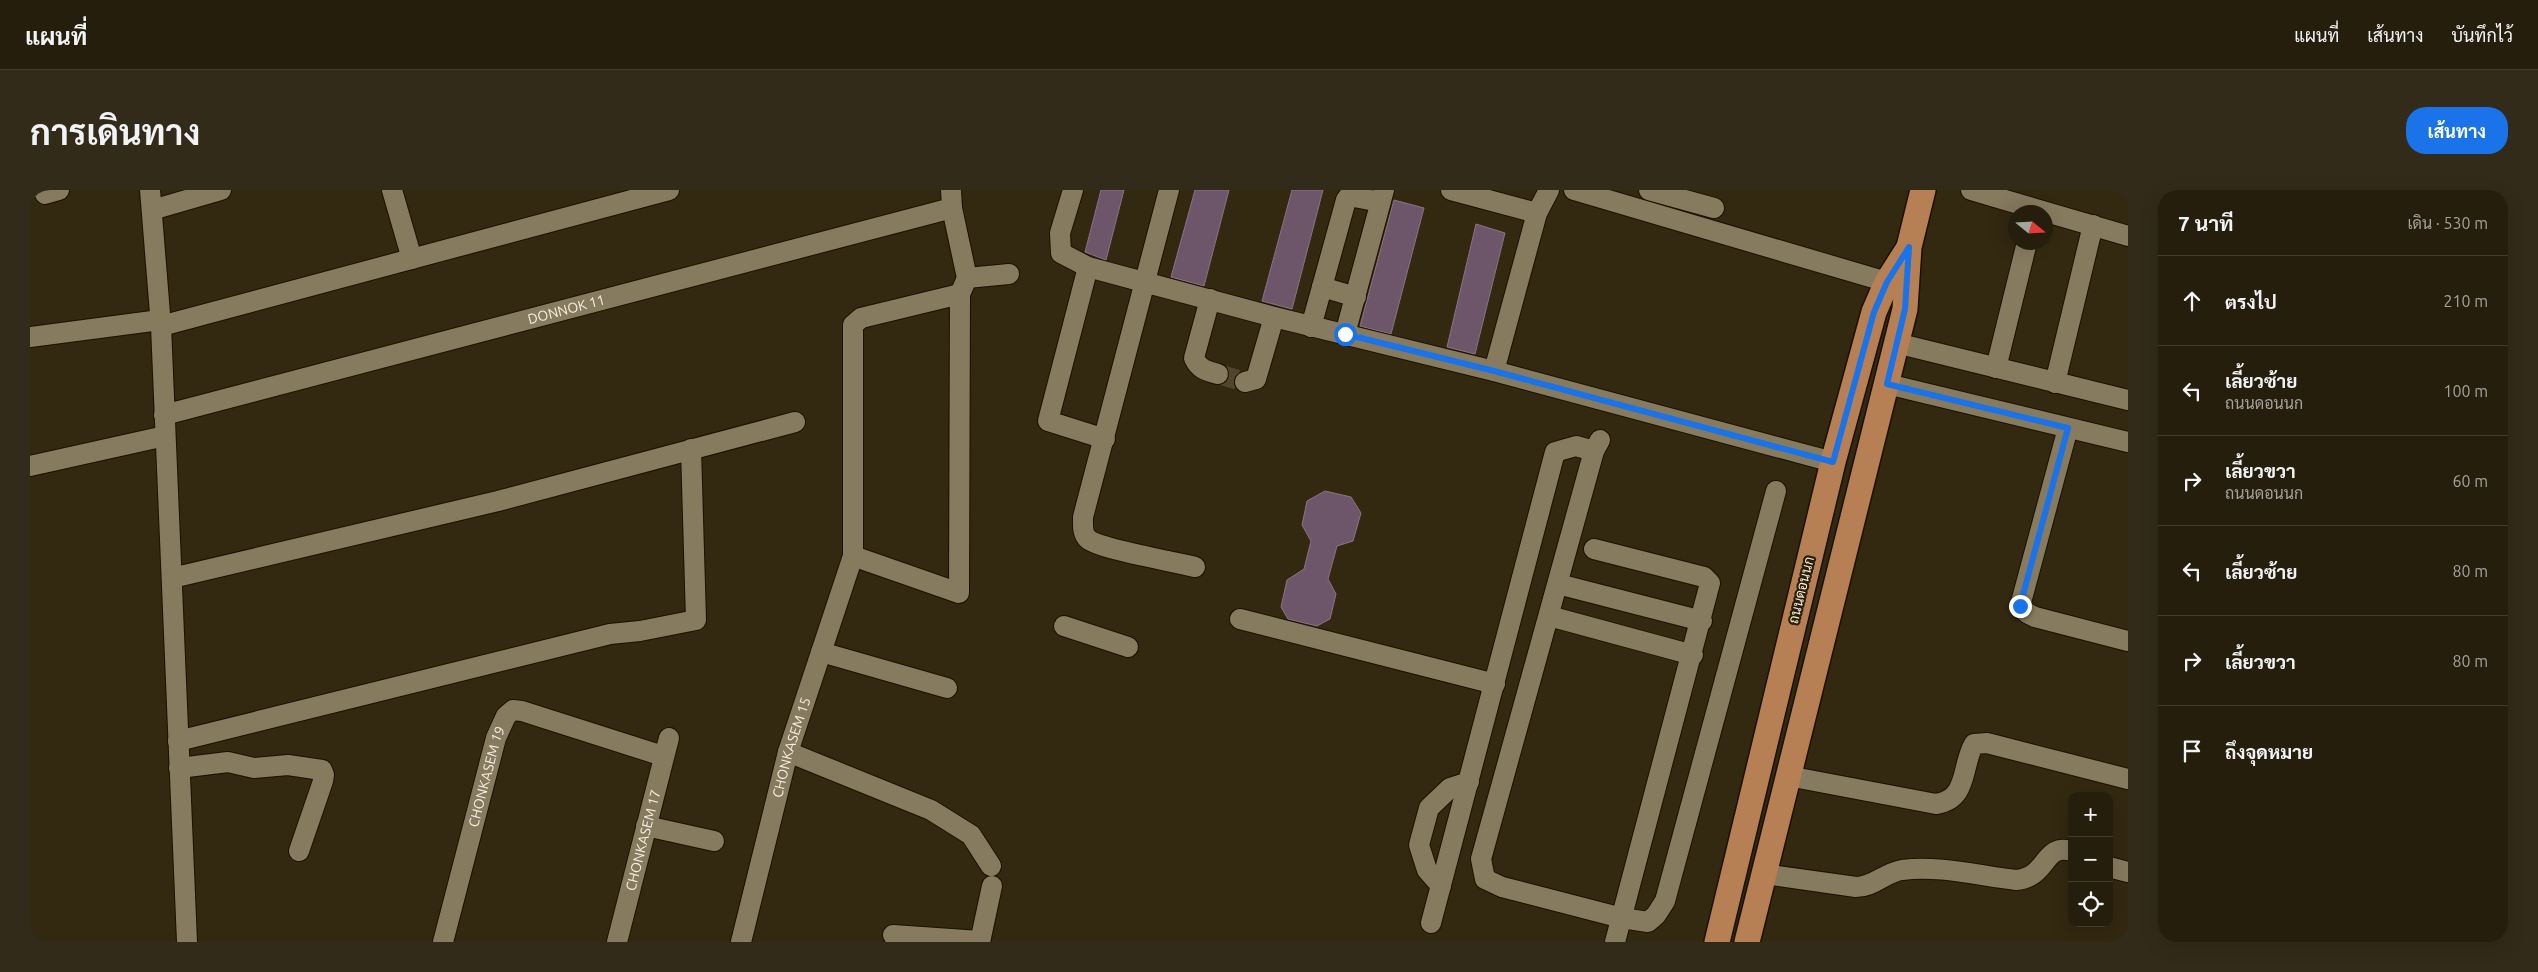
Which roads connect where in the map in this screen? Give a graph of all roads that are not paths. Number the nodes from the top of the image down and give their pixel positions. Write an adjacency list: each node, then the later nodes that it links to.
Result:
1 (221, 190): 14 (street)
2 (392, 190): 23 (street)
3 (669, 190): 23 (street)
4 (1073, 190): 24 (street)
5 (1169, 190): 26 (street)
6 (1451, 190): 17 (street)
7 (1549, 190): 17 (street)
8 (1574, 190): 27 (street)
9 (1649, 190): 16 (street)
10 (1923, 190): 21 (main road, ถนนดอนนก)
11 (1971, 190): 15 (street)
12 (1382, 196): 29 (street); 30 (street)
13 (952, 199): 28 (street); 45 (street, DONNOK 11)
14 (151, 200): 33 (street)
15 (2019, 205)
16 (1714, 208)
17 (1537, 213): 39 (street)
18 (2053, 215): 19 (street)
19 (2093, 225): 20 (street); 42 (street)
20 (2128, 236)
21 (1909, 247): 27 (main road, ถนนดอนนก); 37 (main road, ถนนดอนนก)
22 (2025, 250): 38 (street)
23 (412, 259): 33 (street)
24 (1088, 267): 26 (street); 49 (street)
25 (1009, 274): 28 (street, CHONKASEM 15)
26 (1146, 281): 31 (street); 49 (street)
27 (1887, 282): 52 (main road, ถนนดอนนก)
28 (963, 286): 56 (street, CHONKASEM 15); 56 (street)
29 (1322, 287): 30 (street); 34 (street)
30 (1356, 297): 35 (street)
31 (1210, 299): 32 (street); 40 (street)
32 (1274, 317): 34 (street); 41 (street)
33 (160, 323): 36 (street); 45 (street)
34 (1311, 327): 35 (street)
35 (1345, 334): 39 (street)
36 (30, 337)
37 (1896, 343): 38 (street); 43 (main road, ถนนดอนนก)
38 (1996, 368): 42 (street)
39 (1494, 371): 52 (street)
40 (1218, 374)
41 (1245, 382)
42 (2055, 383): 44 (street)
43 (1887, 384): 47 (street); 74 (main road, ถนนดอนนก)
44 (2128, 400)
45 (164, 415): 48 (street)
46 (795, 422): 51 (street)
47 (2068, 428): 50 (street); 64 (street)
48 (165, 436): 53 (street); 58 (street)
49 (1105, 439): 57 (street)
50 (2128, 442)
51 (691, 449): 58 (street); 70 (street)
52 (1833, 462): 96 (main road, ถนนดอนนก)
53 (30, 466)
54 (1776, 491): 87 (street)
55 (1594, 549): 62 (street)
56 (853, 556): 66 (street, CHONKASEM 15)
57 (1195, 566)
58 (172, 578): 70 (street)
59 (1558, 584): 60 (street); 62 (street); 68 (street)
60 (1549, 616): 67 (street); 87 (street)
61 (1240, 619): 68 (street)
62 (1702, 621): 67 (street)
63 (1064, 626): 65 (street)
64 (2128, 641)
65 (1128, 647)
66 (821, 652): 69 (street); 72 (street, CHONKASEM 15)
67 (1693, 655): 87 (street)
68 (1495, 684): 76 (street)
69 (946, 688)
70 (178, 741): 73 (street)
71 (666, 747): 77 (street, CHONKASEM 17); 92 (street, CHONKASEM 19)
72 (788, 752): 81 (street); 94 (street, CHONKASEM 15)
73 (179, 768): 79 (street); 91 (street)
74 (1788, 776): 75 (street); 84 (main road, ถนนดอนนก)
75 (2128, 779)
76 (1469, 782): 86 (street); 86 (street)
77 (646, 826): 78 (street); 93 (street, CHONKASEM 17)
78 (714, 841)
79 (299, 851)
80 (2068, 852): 84 (street)
81 (991, 866)
82 (2113, 868): 83 (street)
83 (2128, 872)
84 (1764, 874): 97 (main road, ถนนดอนนก)
85 (992, 886): 90 (street)
86 (1441, 886): 88 (street)
87 (1622, 918): 95 (street)
88 (1431, 923)
89 (893, 935): 90 (street)
90 (980, 941)
91 (187, 942)
92 (444, 942)
93 (617, 942)
94 (741, 942)
95 (1615, 942)
96 (1717, 942)
97 (1747, 942)

